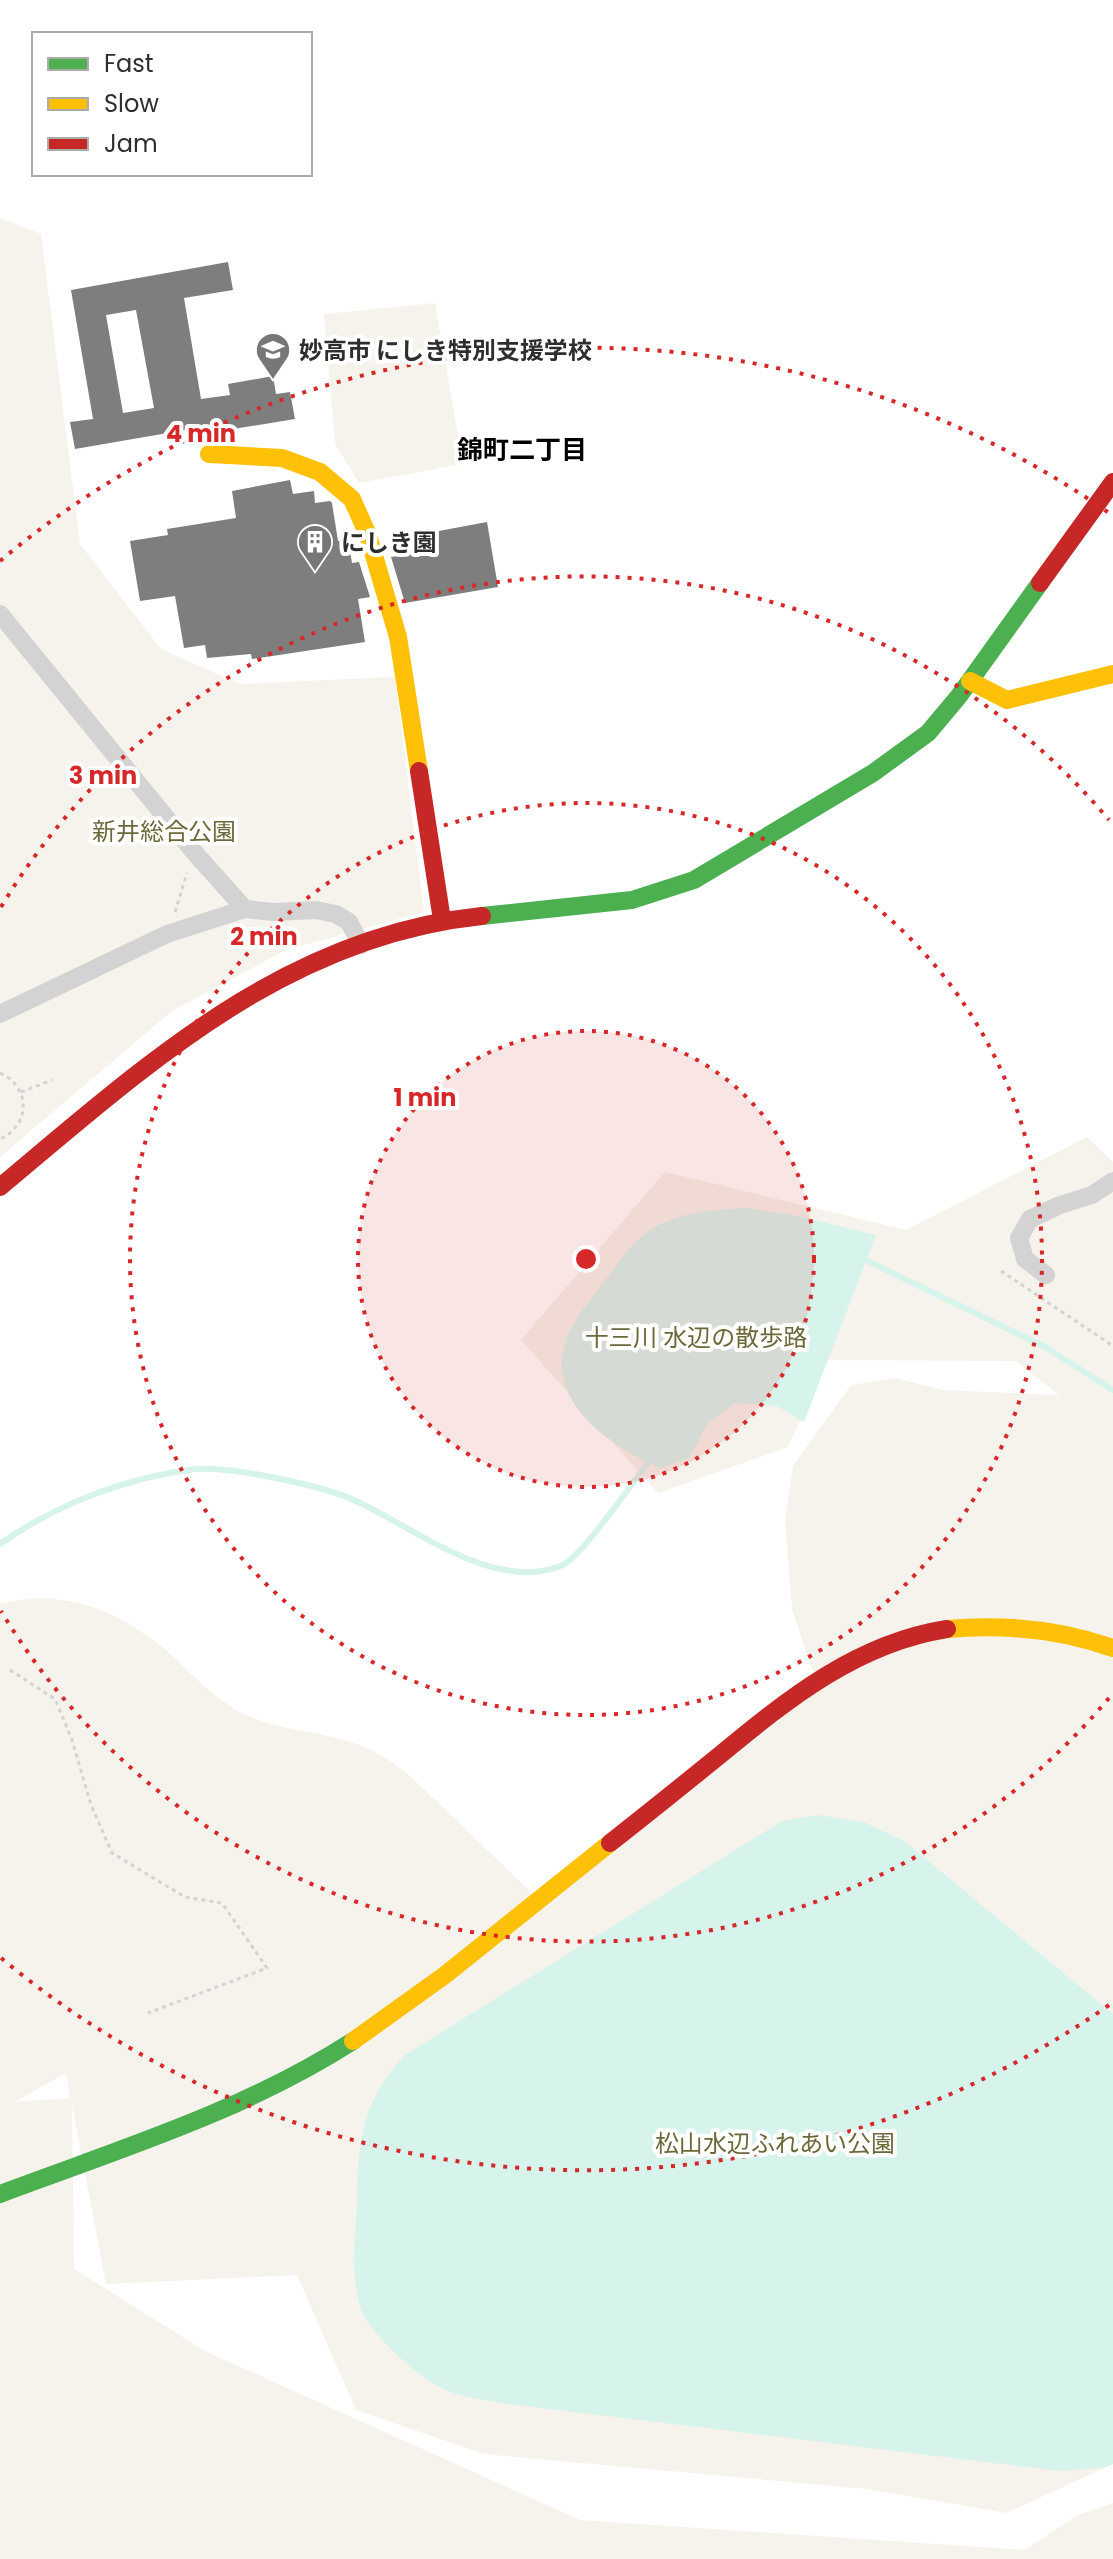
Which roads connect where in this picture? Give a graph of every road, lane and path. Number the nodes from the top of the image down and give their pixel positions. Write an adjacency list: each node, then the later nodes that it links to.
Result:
1 (209, 454): 8 (street)
2 (1113, 482): 5 (street)
3 (0, 614): 6 (street)
4 (1113, 674): 5 (street)
5 (970, 681): 8 (street)
6 (194, 852): 7 (street); 9 (path)
7 (245, 909): 9 (street); 10 (street)
8 (442, 920): 10 (street)
9 (167, 934): 11 (street)
10 (361, 945): 17 (street)
11 (0, 1014)
12 (0, 1073): 14 (path)
13 (52, 1080): 14 (path)
14 (21, 1092): 15 (path)
15 (0, 1139)
16 (1113, 1181): 19 (street)
17 (0, 1187)
18 (1001, 1271): 20 (path)
19 (1046, 1275)
20 (1113, 1346)
21 (1113, 1648): 24 (street)
22 (10, 1670): 23 (path)
23 (148, 2013)
24 (0, 2194)

